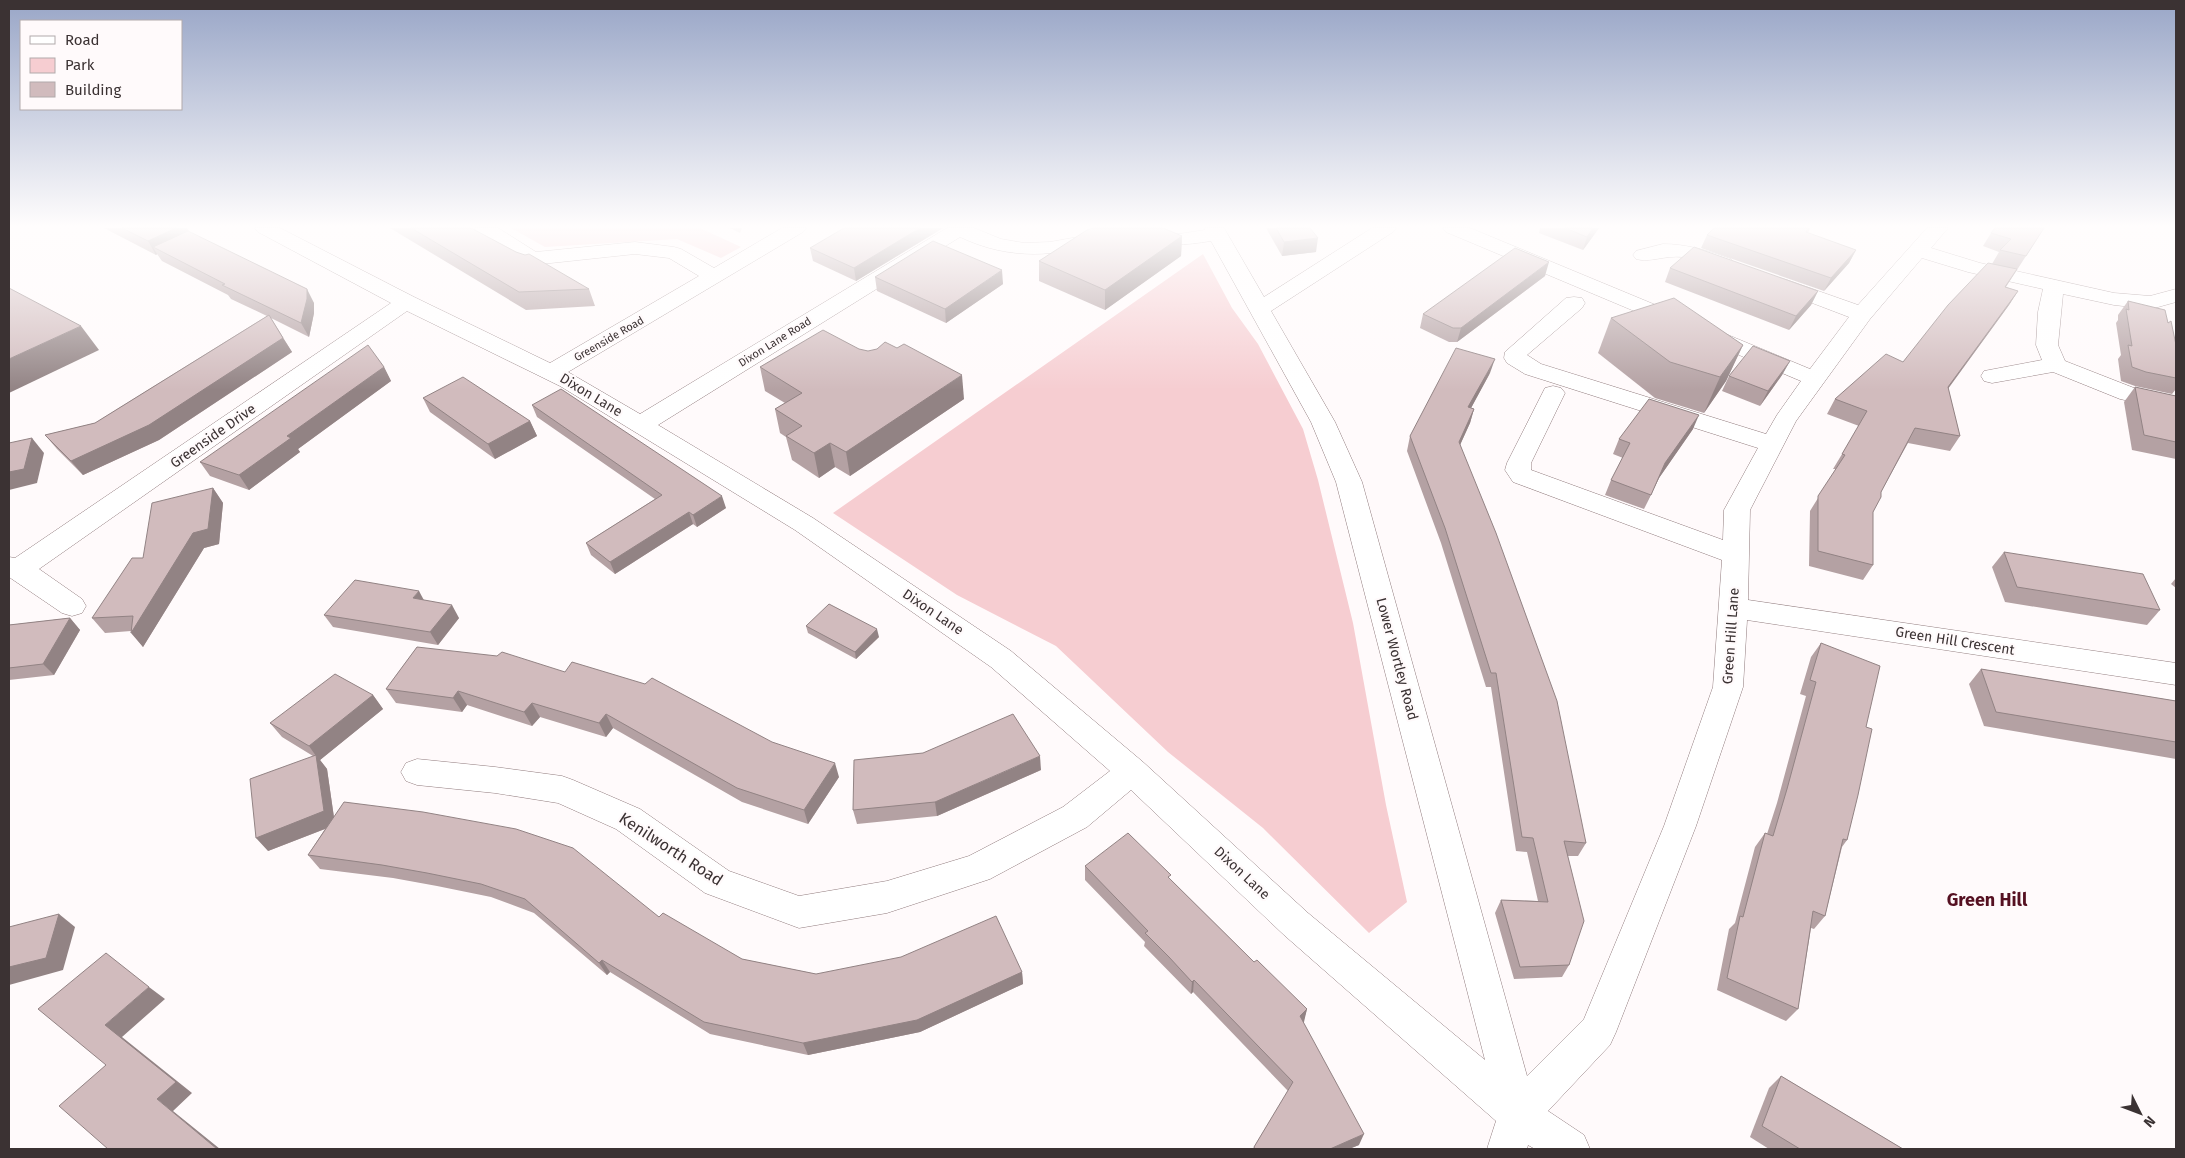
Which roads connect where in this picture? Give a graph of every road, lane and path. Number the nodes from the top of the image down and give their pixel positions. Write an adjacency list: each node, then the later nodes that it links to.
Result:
1 (368, 282): 12 (street, Dixon Lane)
2 (705, 282): 19 (street, Greenside Road)
3 (874, 282): 16 (street, Dixon Lane Road)
4 (1245, 282): 14 (street, Lower Wortley Road)
5 (1302, 282): 14 (street)
6 (1583, 282): 21 (street)
7 (1775, 282): 15 (street)
8 (1891, 282): 15 (street, Green Hill Lane)
9 (2040, 282): 10 (street)
10 (2054, 285): 11 (street); 18 (street)
11 (2176, 295)
12 (406, 302): 19 (street, Dixon Lane); 27 (street, Greenside Drive)
13 (1574, 303): 25 (street)
14 (1260, 309): 33 (street, Lower Wortley Road)
15 (1862, 314): 21 (street, Green Hill Lane)
16 (799, 328): 17 (street); 24 (street, Dixon Lane Road)
17 (823, 340)
18 (2056, 365): 20 (street); 23 (street)
19 (552, 372): 24 (street, Dixon Lane)
20 (1992, 376)
21 (1815, 378): 25 (street, Green Hill Lane)
22 (1553, 393): 26 (street)
23 (2176, 404)
24 (640, 425): 31 (street, Dixon Lane)
25 (1772, 444): 26 (street, Green Hill Lane)
26 (1736, 555): 29 (street, Green Hill Lane)
27 (14, 568): 28 (street, Greenside Drive)
28 (72, 606)
29 (1734, 608): 30 (street, Green Hill Crescent); 33 (street, Green Hill Lane)
30 (2176, 674)
31 (1132, 770): 32 (street, Kenilworth Road); 33 (street, Dixon Lane)
32 (417, 772)
33 (1513, 1132): 34 (street, Dixon Lane)
34 (1570, 1149)

